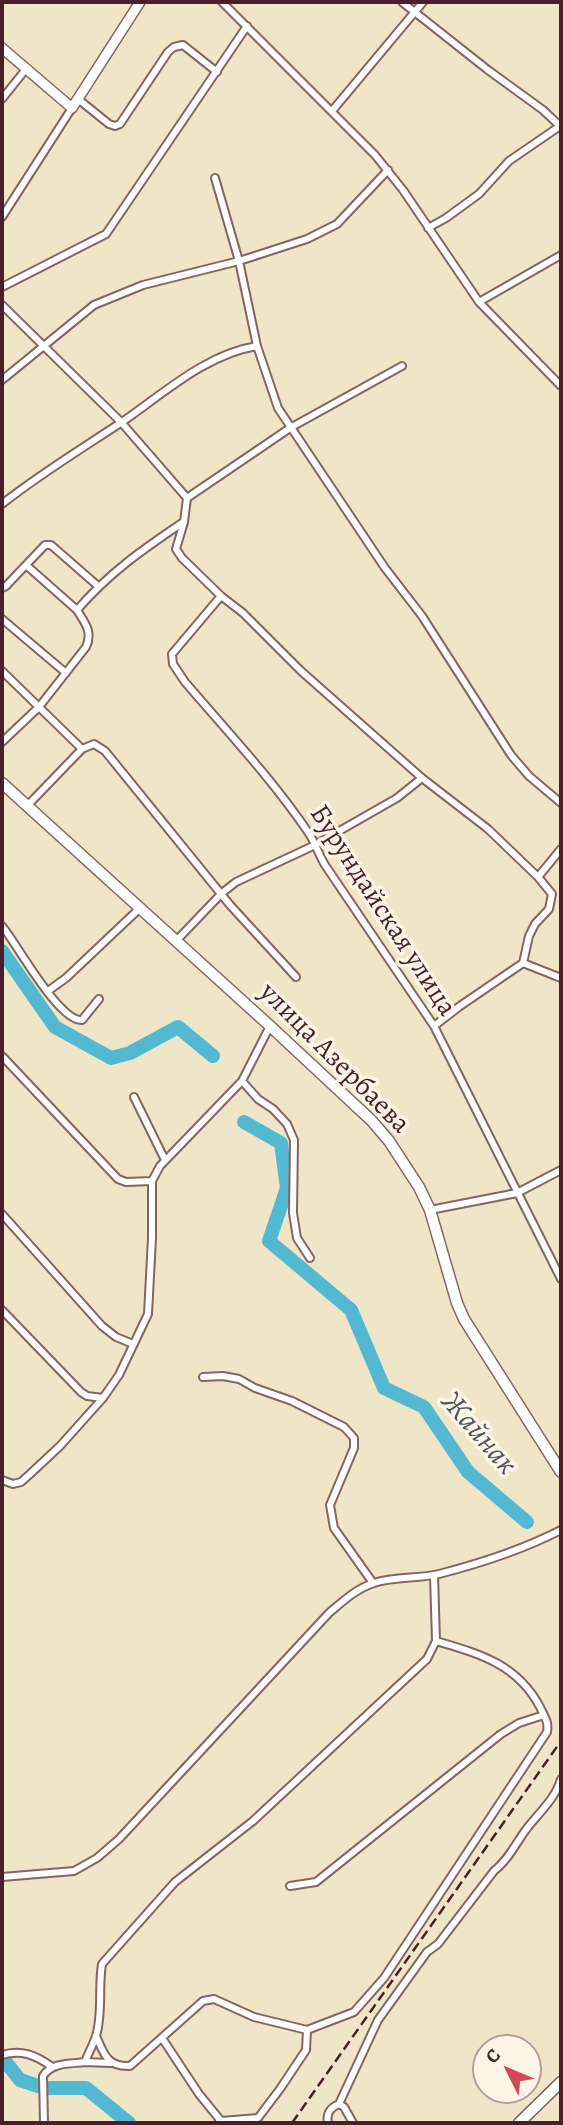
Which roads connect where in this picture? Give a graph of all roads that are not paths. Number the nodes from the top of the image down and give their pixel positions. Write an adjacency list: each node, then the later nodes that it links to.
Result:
1 (140, 2): 11 (main road)
2 (222, 2): 6 (street)
3 (402, 2): 5 (street)
4 (424, 2): 5 (street)
5 (415, 13): 13 (street); 14 (street)
6 (247, 26): 9 (street); 13 (street)
7 (2, 48): 8 (main road)
8 (26, 69): 10 (street); 12 (main road)
9 (217, 72): 11 (street); 21 (street)
10 (2, 99)
11 (78, 99): 12 (main road)
12 (72, 108): 17 (street)
13 (332, 111): 15 (street)
14 (560, 126): 18 (street)
15 (388, 170): 18 (street); 20 (street)
16 (215, 178): 20 (street)
17 (2, 217)
18 (428, 228): 22 (street)
19 (561, 255): 22 (street)
20 (239, 261): 24 (street); 25 (street)
21 (2, 287)
22 (479, 302): 28 (street)
23 (2, 305): 24 (street)
24 (44, 346): 27 (street); 29 (street)
25 (257, 346): 29 (street); 30 (street)
26 (402, 366): 30 (street)
27 (2, 380)
28 (561, 386)
29 (121, 422): 31 (street); 32 (street)
30 (290, 428): 31 (street); 47 (street)
31 (187, 498): 33 (street)
32 (2, 503)
33 (184, 522): 35 (street); 37 (street)
34 (26, 565): 35 (street); 36 (street); 38 (street)
35 (97, 586): 38 (street)
36 (2, 588)
37 (221, 596): 45 (street); 49 (street, Бурундайская улица)
38 (77, 610): 41 (street)
39 (2, 619): 41 (street)
40 (2, 671): 42 (street)
41 (66, 673): 42 (street)
42 (39, 707): 43 (street); 44 (street)
43 (2, 742)
44 (82, 748): 48 (street); 52 (street)
45 (422, 778): 49 (street); 51 (street)
46 (2, 783): 48 (main road, улица Азербаева)
47 (561, 803)
48 (27, 806): 53 (main road, улица Азербаева)
49 (313, 846): 52 (street); 62 (street, Бурундайская улица)
50 (561, 849): 51 (street)
51 (538, 877): 56 (street)
52 (222, 893): 55 (street); 57 (street)
53 (139, 909): 55 (main road, улица Азербаева); 59 (street)
54 (2, 926): 59 (street)
55 (176, 941): 61 (main road, улица Азербаева)
56 (523, 964): 58 (street); 62 (street)
57 (296, 977)
58 (561, 978)
59 (48, 991): 60 (street)
60 (99, 999)
61 (270, 1026): 64 (street); 70 (main road, улица Азербаева)
62 (434, 1027): 69 (street, Бурундайская улица)
63 (2, 1056): 68 (street)
64 (242, 1082): 66 (street); 72 (street)
65 (134, 1097): 66 (street)
66 (165, 1160): 68 (street)
67 (561, 1170): 69 (street)
68 (152, 1181): 75 (street)
69 (517, 1192): 70 (street); 73 (street, Бурундайская улица)
70 (430, 1210): 78 (main road, улица Азербаева)
71 (2, 1214): 75 (street)
72 (310, 1258)
73 (561, 1279)
74 (2, 1310): 77 (street)
75 (133, 1345): 77 (street)
76 (203, 1377): 82 (street)
77 (103, 1398): 79 (street)
78 (561, 1472)
79 (2, 1480)
80 (561, 1530): 81 (street)
81 (434, 1575): 82 (street); 83 (street)
82 (373, 1583): 87 (street)
83 (436, 1642): 84 (street); 90 (street)
84 (544, 1715): 88 (street); 89 (street)
85 (561, 1779): 86 (street)
86 (559, 1794): 97 (street)
87 (2, 1877)
88 (290, 1886)
89 (307, 2030): 91 (street); 98 (street)
90 (96, 2036): 93 (street); 94 (street)
91 (162, 2038): 94 (street); 98 (street)
92 (2, 2055): 95 (street)
93 (85, 2062): 94 (street); 95 (street)
94 (111, 2063)
95 (51, 2066): 99 (street)
96 (561, 2082): 102 (main road)
97 (339, 2104): 100 (street); 101 (street)
98 (219, 2122)
99 (44, 2123)
100 (328, 2123)
101 (354, 2123)
102 (519, 2123)

